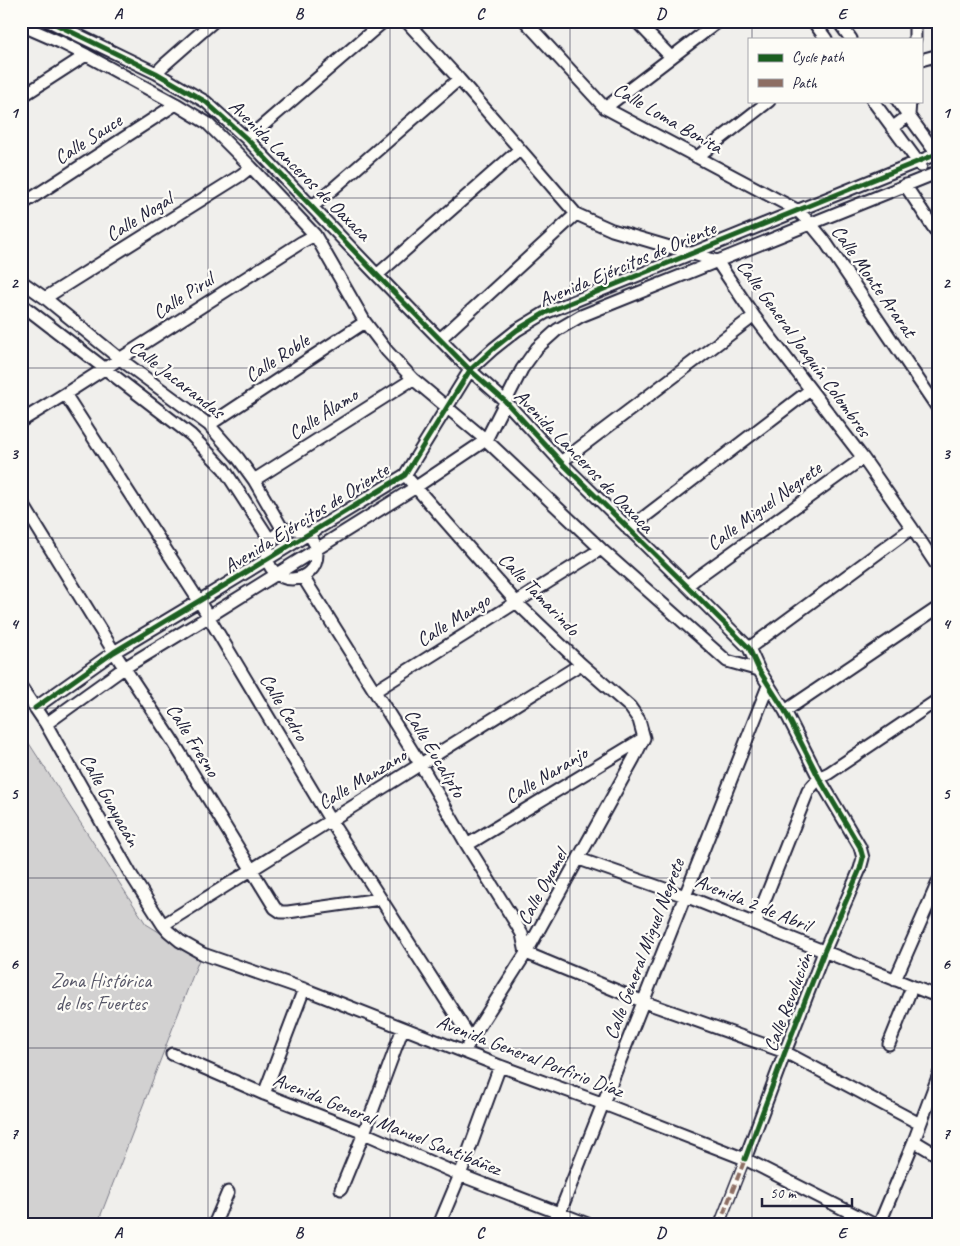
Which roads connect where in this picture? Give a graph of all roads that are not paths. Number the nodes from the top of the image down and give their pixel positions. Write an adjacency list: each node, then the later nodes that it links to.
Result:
1 (50, 21): 19 (street, Avenida Lanceros de Oaxaca)
2 (214, 21): 19 (street)
3 (384, 21): 30 (street)
4 (406, 21): 20 (street, Calle General Joaquín Colombres)
5 (525, 21): 27 (street, Calle Loma Bonita)
6 (636, 21): 17 (street)
7 (719, 21): 17 (street)
8 (813, 21): 12 (street)
9 (838, 21): 13 (street)
10 (915, 21): 14 (street)
11 (21, 25): 15 (street, Avenida Lanceros de Oaxaca)
12 (825, 38)
13 (850, 38)
14 (915, 38)
15 (86, 55): 21 (street); 26 (street, Avenida Lanceros de Oaxaca)
16 (939, 55): 18 (street)
17 (671, 57): 27 (street)
18 (922, 60)
19 (156, 73): 30 (street, Avenida Lanceros de Oaxaca)
20 (459, 79): 31 (street, Calle General Joaquín Colombres); 39 (street)
21 (21, 97)
22 (768, 102): 33 (street)
23 (874, 102): 29 (street)
24 (899, 102): 28 (street)
25 (910, 102): 28 (street)
26 (176, 104): 35 (street, Avenida Lanceros de Oaxaca); 38 (street, Calle Sauce)
27 (605, 108): 33 (street, Calle Loma Bonita)
28 (909, 115): 29 (street); 32 (street)
29 (892, 128): 34 (street)
30 (247, 139): 39 (street, Avenida Lanceros de Oaxaca)
31 (519, 150): 41 (street, Calle General Joaquín Colombres); 47 (street)
32 (938, 154): 34 (street, Avenida Ejércitos de Oriente)
33 (697, 157): 40 (street, Calle Loma Bonita)
34 (917, 162): 36 (street); 40 (street, Avenida Ejércitos de Oriente)
35 (251, 167): 43 (street, Avenida Lanceros de Oaxaca); 49 (street, Calle Nogal)
36 (933, 174): 37 (street, Avenida Ejércitos de Oriente)
37 (905, 185): 42 (street, Avenida Ejércitos de Oriente); 44 (street)
38 (21, 205)
39 (312, 207): 47 (street, Avenida Lanceros de Oaxaca)
40 (797, 210): 42 (street, Calle Loma Bonita); 45 (street, Avenida Ejércitos de Oriente)
41 (576, 214): 45 (street, Calle General Joaquín Colombres); 53 (street)
42 (810, 223): 46 (street, Avenida Ejércitos de Oriente); 62 (street, Calle Monte Ararat)
43 (315, 235): 52 (street, Avenida Lanceros de Oaxaca); 54 (street, Calle Pirul)
44 (939, 236)
45 (691, 253): 46 (street, Calle General Joaquín Colombres); 56 (street, Avenida Ejércitos de Oriente)
46 (717, 261): 51 (street, Calle General Joaquín Colombres); 60 (street, Avenida Ejércitos de Oriente)
47 (377, 275): 53 (street, Avenida Lanceros de Oaxaca)
48 (21, 282): 49 (street, Calle Jacarandas)
49 (46, 298): 54 (street, Calle Jacarandas)
50 (21, 304): 55 (street, Calle Jacarandas)
51 (754, 316): 58 (street, Calle General Joaquín Colombres); 68 (street)
52 (365, 322): 57 (street, Avenida Lanceros de Oaxaca); 64 (street, Calle Roble)
53 (440, 339): 56 (street, Avenida Lanceros de Oaxaca)
54 (120, 359): 55 (street, Calle Pirul); 64 (street, Calle Jacarandas)
55 (104, 369): 59 (street, Calle Pirul); 69 (street, Calle Jacarandas)
56 (470, 370): 60 (street, Avenida Lanceros de Oaxaca); 61 (street, Avenida Ejércitos de Oriente)
57 (413, 379): 61 (street, Avenida Lanceros de Oaxaca); 71 (street, Calle Álamo)
58 (810, 390): 67 (street, Calle General Joaquín Colombres); 76 (street)
59 (66, 394): 63 (street, Calle Pirul); 86 (street, Calle Cedro)
60 (505, 401): 65 (street, Avenida Ejércitos de Oriente); 68 (street, Avenida Lanceros de Oaxaca)
61 (447, 408): 65 (street, Avenida Lanceros de Oaxaca); 70 (street, Avenida Ejércitos de Oriente)
62 (939, 410)
63 (21, 421)
64 (209, 426): 66 (street, Calle Jacarandas)
65 (486, 440): 72 (street, Avenida Ejércitos de Oriente); 80 (street, Avenida Lanceros de Oaxaca)
66 (238, 458): 69 (street); 71 (street, Calle Jacarandas)
67 (863, 458): 74 (street, Calle General Joaquín Colombres); 85 (street, Calle Miguel Negrete)
68 (562, 462): 76 (street, Avenida Lanceros de Oaxaca)
69 (224, 469): 78 (street, Calle Jacarandas)
70 (405, 475): 72 (street, Calle Tamarindo); 77 (street, Avenida Ejércitos de Oriente)
71 (254, 480): 75 (street, Calle Jacarandas)
72 (416, 487): 79 (street, Avenida Ejércitos de Oriente); 87 (street, Calle Tamarindo)
73 (21, 501): 91 (street, Calle Fresno)
74 (912, 528): 82 (street, Calle General Joaquín Colombres); 90 (street)
75 (284, 530): 77 (street); 78 (street)
76 (629, 530): 85 (street, Avenida Lanceros de Oaxaca)
77 (308, 534): 79 (street); 81 (street, Avenida Ejércitos de Oriente)
78 (270, 540): 81 (street)
79 (317, 549): 83 (street, Avenida Ejércitos de Oriente); 84 (street)
80 (601, 549): 87 (street, Calle Mango); 94 (street, Avenida Lanceros de Oaxaca)
81 (267, 559): 83 (street); 86 (street, Avenida Ejércitos de Oriente)
82 (939, 569)
83 (277, 574): 84 (street); 89 (street, Avenida Ejércitos de Oriente)
84 (303, 577): 97 (street, Calle Eucalipto)
85 (687, 586): 90 (street, Avenida Lanceros de Oaxaca)
86 (200, 601): 89 (street, Calle Cedro); 91 (street, Avenida Ejércitos de Oriente)
87 (517, 603): 92 (street, Calle Tamarindo); 97 (street, Calle Mango)
88 (939, 607): 100 (street)
89 (208, 617): 93 (street, Avenida Ejércitos de Oriente); 105 (street, Calle Cedro)
90 (749, 648): 94 (street, Avenida Lanceros de Oaxaca)
91 (114, 652): 93 (street, Calle Fresno); 99 (street, Avenida Ejércitos de Oriente)
92 (581, 664): 102 (street, Calle Tamarindo); 103 (street, Calle Manzano)
93 (124, 668): 101 (street, Avenida Ejércitos de Oriente); 109 (street, Calle Fresno)
94 (759, 670): 95 (street, Avenida Lanceros de Oaxaca)
95 (768, 686): 100 (street, Avenida Lanceros de Oaxaca); 111 (street, Calle General Miguel Negrete)
96 (21, 687): 99 (street, Calle Guayacán)
97 (375, 691): 103 (street, Calle Eucalipto)
98 (939, 699): 104 (street)
99 (35, 708): 101 (street, Calle Guayacán)
100 (785, 711): 104 (street, Avenida Lanceros de Oaxaca)
101 (46, 724): 114 (street, Calle Guayacán)
102 (644, 738): 106 (street, Calle Naranjo); 108 (street, Calle Oyamel)
103 (421, 765): 105 (street, Calle Manzano); 106 (street, Calle Eucalipto)
104 (819, 778): 107 (street, Avenida Lanceros de Oaxaca); 113 (street)
105 (330, 820): 109 (street, Calle Manzano); 112 (street, Calle Cedro)
106 (467, 845): 116 (street, Calle Eucalipto)
107 (863, 858): 115 (street, Calle Revolución)
108 (579, 859): 111 (street, Avenida 2 de Abril); 116 (street, Calle Oyamel)
109 (250, 870): 112 (street, Calle Fresno); 114 (street, Calle Manzano)
110 (939, 880): 117 (street)
111 (685, 896): 113 (street, Avenida 2 de Abril); 121 (street, Calle General Miguel Negrete)
112 (380, 899): 123 (street, Calle Cedro)
113 (755, 924): 115 (street, Avenida 2 de Abril)
114 (165, 928): 119 (street, Avenida General Porfirio Díaz)
115 (824, 952): 117 (street, Avenida 2 de Abril); 126 (street, Calle Revolución)
116 (526, 953): 121 (street); 123 (street, Calle Oyamel)
117 (895, 980): 118 (street, Avenida 2 de Abril)
118 (912, 987): 120 (street, Avenida 2 de Abril); 124 (street)
119 (304, 989): 122 (street, Avenida General Porfirio Díaz); 130 (street)
120 (939, 997)
121 (644, 1002): 126 (street); 131 (street, Calle General Miguel Negrete)
122 (404, 1028): 125 (street, Avenida General Porfirio Díaz); 133 (street)
123 (471, 1039): 125 (street, Calle Oyamel)
124 (889, 1044)
125 (466, 1051): 128 (street, Avenida General Porfirio Díaz)
126 (785, 1052): 132 (street); 136 (street, Calle Revolución)
127 (172, 1054): 130 (street, Avenida General Manuel Santibáñez)
128 (500, 1066): 131 (street, Avenida General Porfirio Díaz); 137 (street)
129 (939, 1074): 132 (street)
130 (264, 1094): 133 (street, Avenida General Manuel Santibáñez)
131 (604, 1104): 136 (street, Avenida General Porfirio Díaz); 140 (street, Calle General Miguel Negrete)
132 (920, 1124): 134 (street)
133 (364, 1133): 137 (street, Avenida General Manuel Santibáñez); 138 (street)
134 (914, 1141): 135 (street); 146 (street)
135 (939, 1156)
136 (746, 1159): 144 (street, Calle Revolución); 145 (street, Avenida General Porfirio Díaz)
137 (460, 1175): 140 (street, Avenida General Manuel Santibáñez); 142 (street)
138 (341, 1189)
139 (228, 1192): 141 (street)
140 (557, 1219): 143 (street, Avenida General Manuel Santibáñez)
141 (214, 1225)
142 (439, 1225)
143 (590, 1225)
144 (719, 1225)
145 (875, 1225)
146 (879, 1225)

